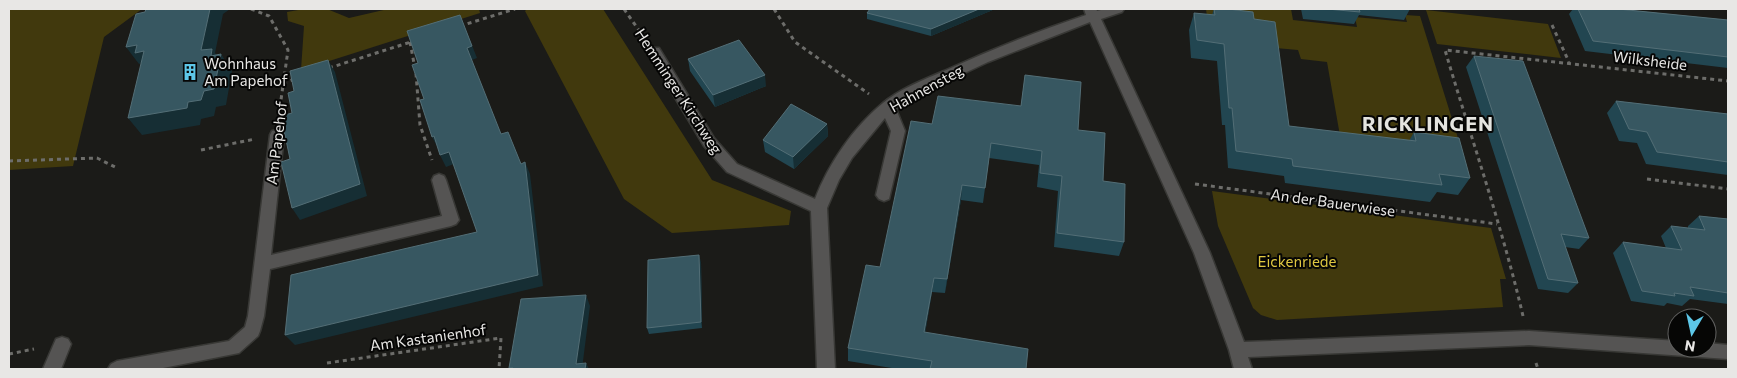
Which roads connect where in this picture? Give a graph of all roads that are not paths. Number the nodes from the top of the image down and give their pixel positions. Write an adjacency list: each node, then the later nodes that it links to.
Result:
1 (1118, 9): 2 (street, Hahnensteg)
2 (1092, 12): 4 (street, Hahnensteg); 12 (street)
3 (654, 51): 8 (street, Hemminger Kirchweg)
4 (888, 107): 7 (street); 8 (street, Hahnensteg)
5 (277, 135): 9 (street, Am Papehof)
6 (439, 180): 9 (street)
7 (884, 195)
8 (818, 208): 15 (street, Hahnensteg)
9 (262, 264): 14 (street, Am Papehof)
10 (62, 344): 13 (street)
11 (1667, 347): 12 (street)
12 (1238, 350): 16 (street)
13 (52, 369)
14 (117, 369)
15 (826, 369)
16 (1243, 369)

